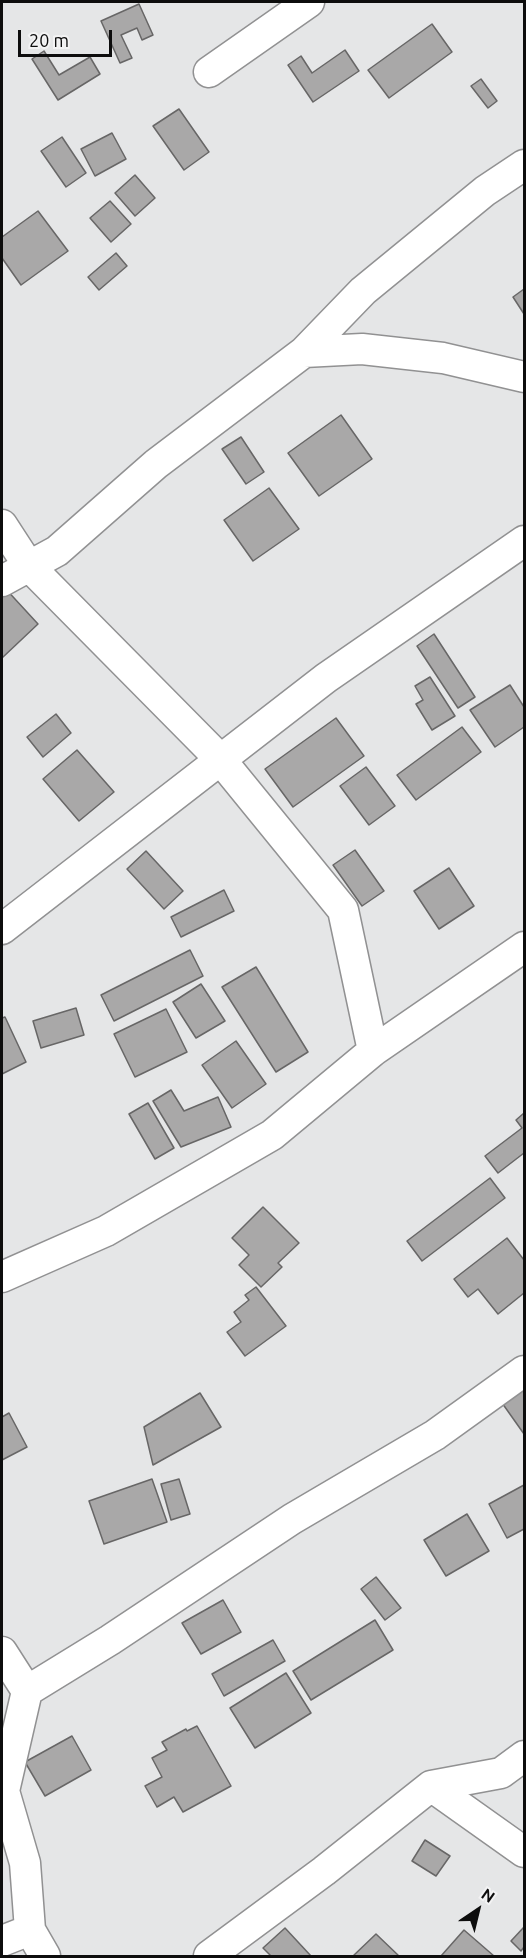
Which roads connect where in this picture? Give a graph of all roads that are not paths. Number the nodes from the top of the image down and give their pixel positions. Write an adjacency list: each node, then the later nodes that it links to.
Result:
1 (309, 2): 2 (street)
2 (209, 72)
3 (525, 165): 4 (street)
4 (304, 352): 5 (street); 8 (street)
5 (525, 377)
6 (2, 525): 8 (street)
7 (525, 541): 10 (street)
8 (28, 565): 9 (street); 10 (street)
9 (2, 581)
10 (220, 759): 11 (street); 13 (street)
11 (2, 929)
12 (525, 947): 13 (street)
13 (373, 1051): 14 (street)
14 (2, 1277)
15 (525, 1371): 17 (street)
16 (2, 1652): 17 (street)
17 (27, 1691): 21 (street)
18 (517, 1763): 19 (street)
19 (431, 1786): 20 (street); 24 (street)
20 (525, 1852)
21 (30, 1930): 22 (street); 23 (street)
22 (2, 1941)
23 (45, 1956)
24 (209, 1956)

